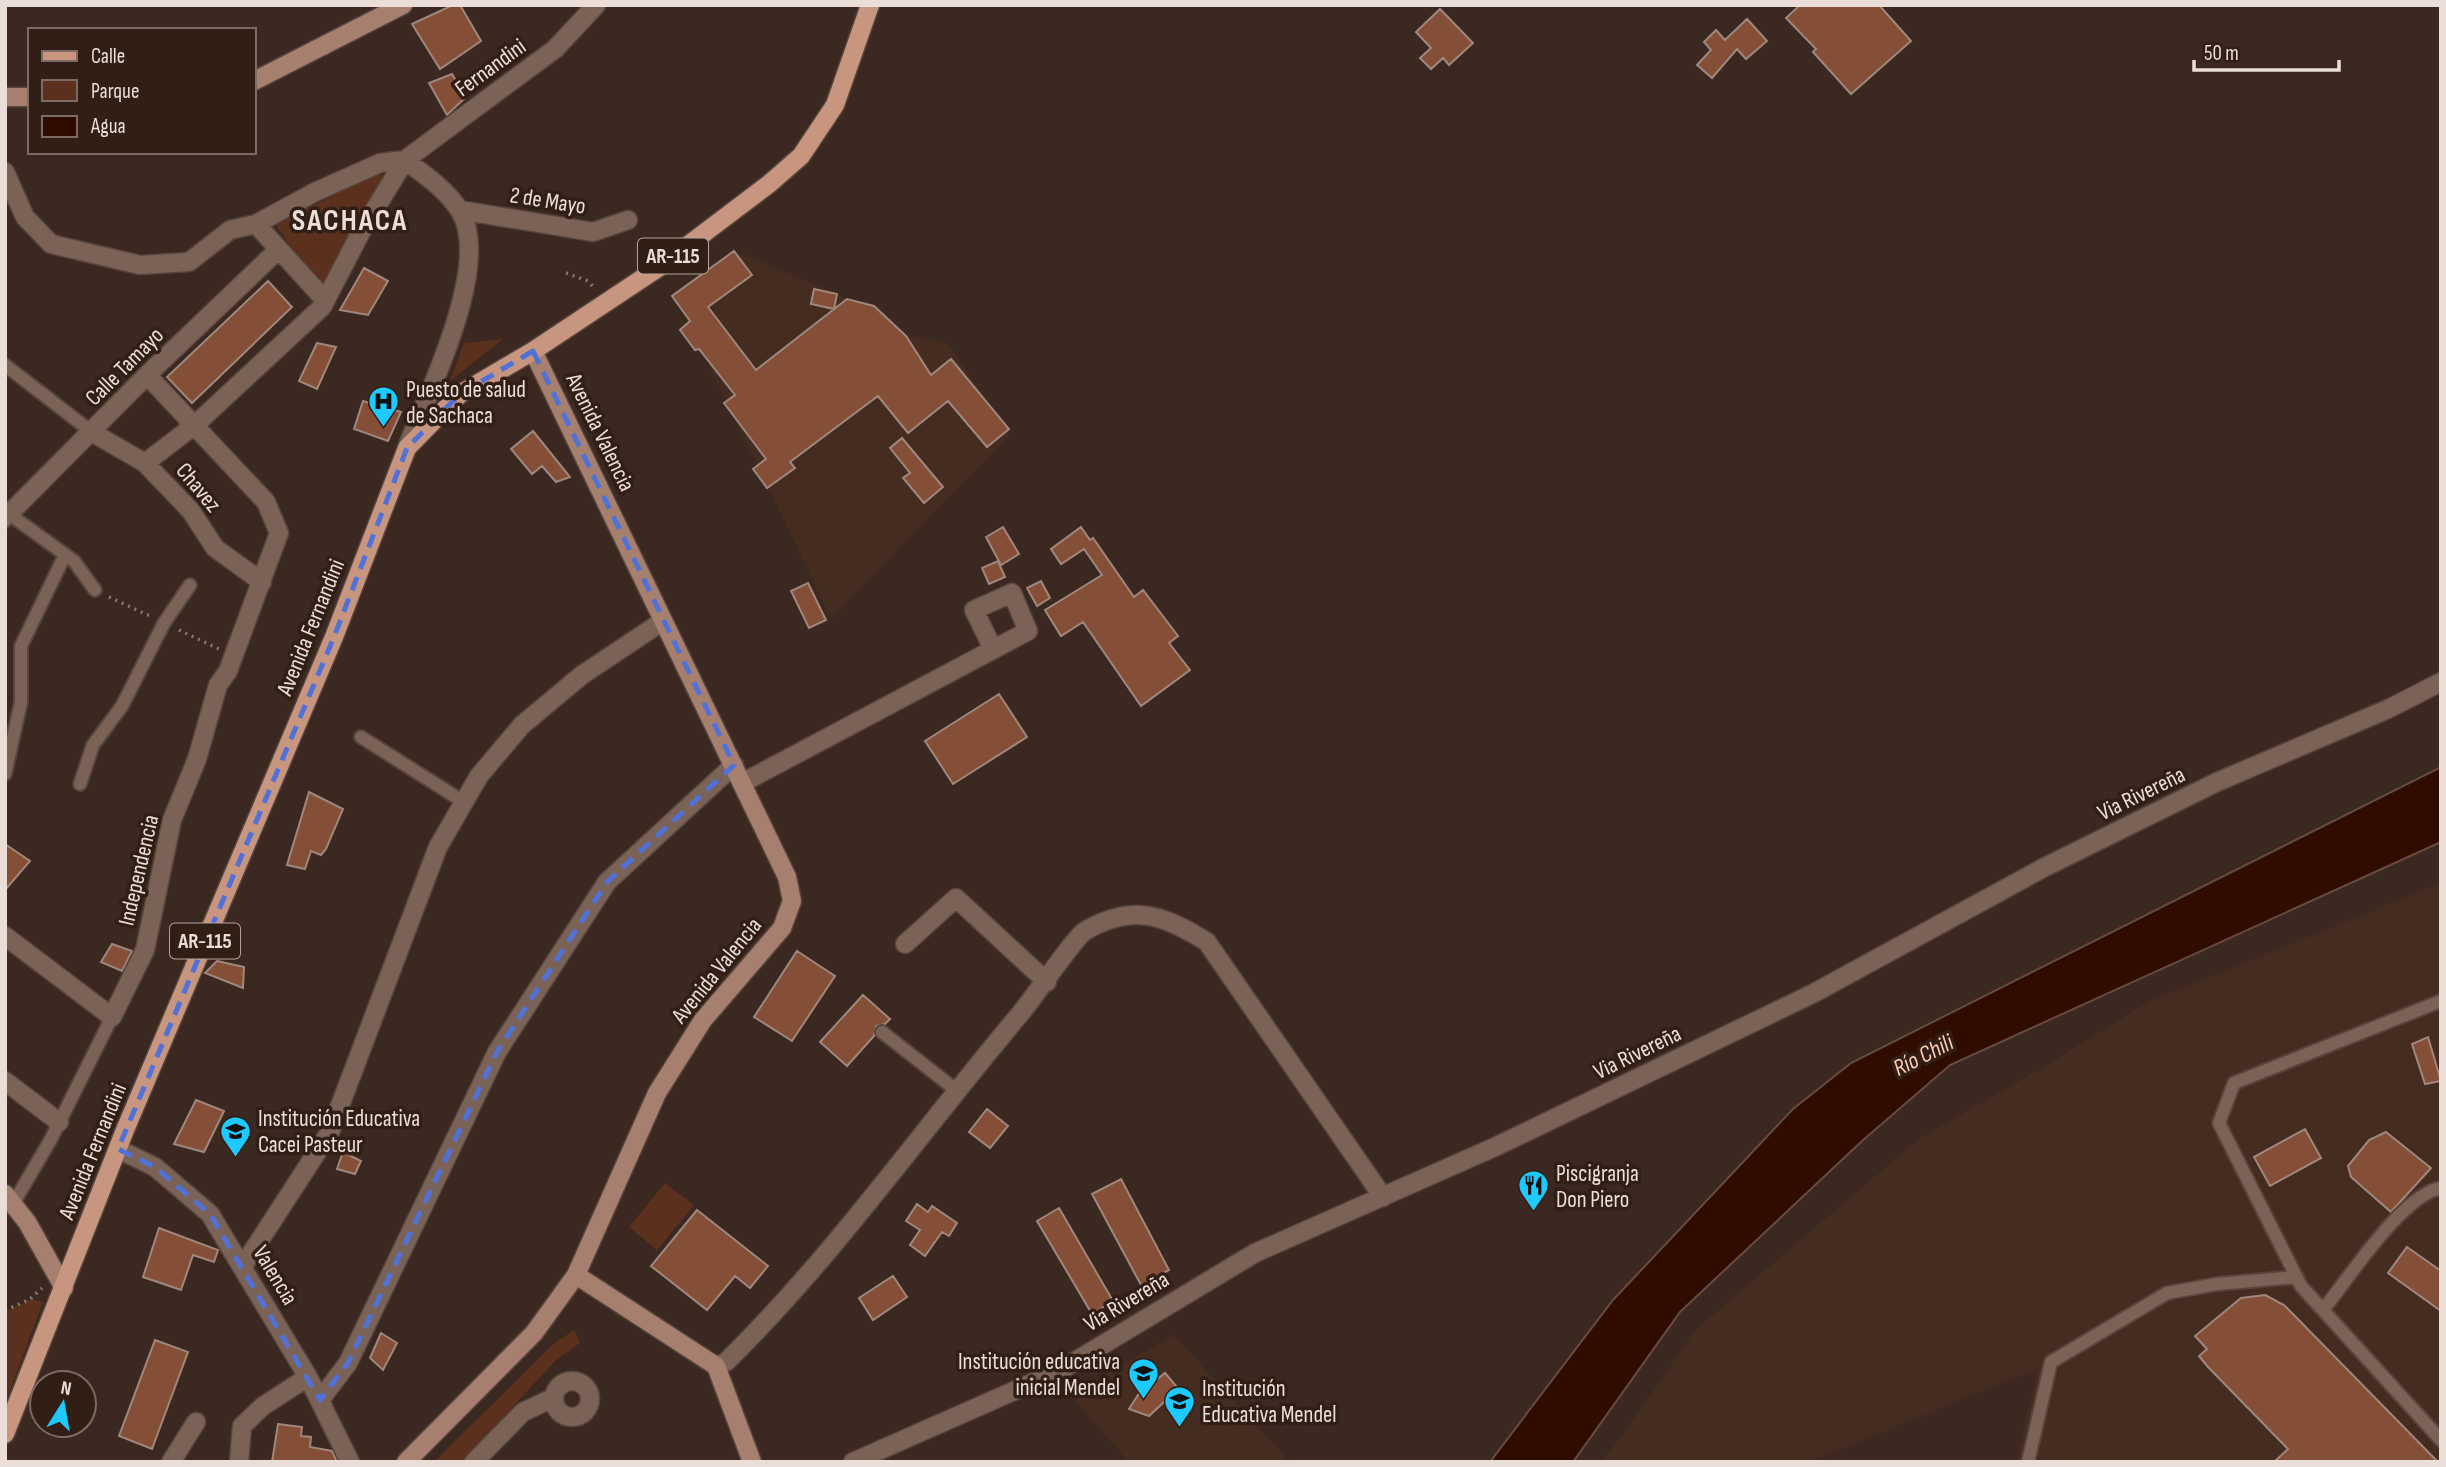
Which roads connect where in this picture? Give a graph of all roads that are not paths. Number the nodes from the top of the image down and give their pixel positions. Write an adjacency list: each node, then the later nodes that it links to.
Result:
1 (403, 5): 4 (street)
2 (596, 5): 7 (street, Fernandini)
3 (870, 5): 15 (main road, Avenida Fernandini / AR-115)
4 (256, 80)
5 (5, 97): 6 (street)
6 (28, 97)
7 (405, 160): 10 (street); 12 (street); 14 (street)
8 (5, 172): 9 (street)
9 (12, 203): 12 (street)
10 (460, 211): 11 (street, 2 de Mayo); 20 (street)
11 (628, 220)
12 (256, 224): 13 (street)
13 (278, 250): 14 (street); 17 (street, Calle Tamayo)
14 (324, 299): 18 (street)
15 (533, 351): 20 (main road, Avenida Fernandini / AR-115); 27 (street, Avenida Valencia)
16 (5, 365): 19 (lane)
17 (147, 375): 18 (street); 19 (street, Calle Tamayo)
18 (196, 424): 21 (street); 24 (street, Independencia)
19 (93, 433): 21 (street, Chavez); 22 (street, Calle Tamayo)
20 (407, 448): 45 (main road, Avenida Fernandini / AR-115)
21 (145, 463): 24 (street, Chavez)
22 (7, 517): 23 (lane)
23 (65, 555): 26 (lane); 32 (lane)
24 (262, 582): 40 (street, Independencia)
25 (190, 585): 34 (lane)
26 (95, 590)
27 (663, 621): 31 (street, Avenida Valencia); 35 (street)
28 (993, 649): 33 (street)
29 (2441, 682): 47 (street, Via Rivereña)
30 (361, 737): 35 (lane)
31 (734, 765): 33 (street, Avenida Valencia); 57 (street)
32 (5, 775)
33 (741, 783): 50 (street, Avenida Valencia)
34 (80, 784)
35 (464, 802): 49 (street)
36 (5, 936): 40 (street)
37 (905, 944): 38 (street)
38 (1047, 982): 43 (street); 47 (street)
39 (2441, 1001): 51 (lane)
40 (112, 1017): 44 (lane, Independencia)
41 (882, 1032): 43 (lane)
42 (5, 1081): 44 (street)
43 (956, 1090): 54 (street)
44 (59, 1122): 48 (lane, Independencia)
45 (118, 1149): 49 (street, Valencia); 52 (main road, Avenida Fernandini / AR-115)
46 (2441, 1188): 53 (lane)
47 (1383, 1197): 67 (street, Via Rivereña)
48 (9, 1199): 52 (street)
49 (243, 1266): 55 (street, Valencia)
50 (576, 1275): 54 (street); 64 (street, Avenida Valencia)
51 (2297, 1277): 53 (lane); 68 (lane)
52 (60, 1281): 59 (main road, Avenida Fernandini / AR-115)
53 (2323, 1310): 60 (lane)
54 (716, 1366): 66 (street)
55 (307, 1377): 57 (street, Valencia); 62 (street)
56 (553, 1398): 65 (street)
57 (320, 1400): 63 (street, Valencia)
58 (197, 1422): 61 (street)
59 (5, 1434)
60 (2441, 1440)
61 (171, 1462)
62 (239, 1462)
63 (350, 1462)
64 (406, 1462)
65 (474, 1462)
66 (752, 1462)
67 (853, 1462)
68 (2028, 1462)

